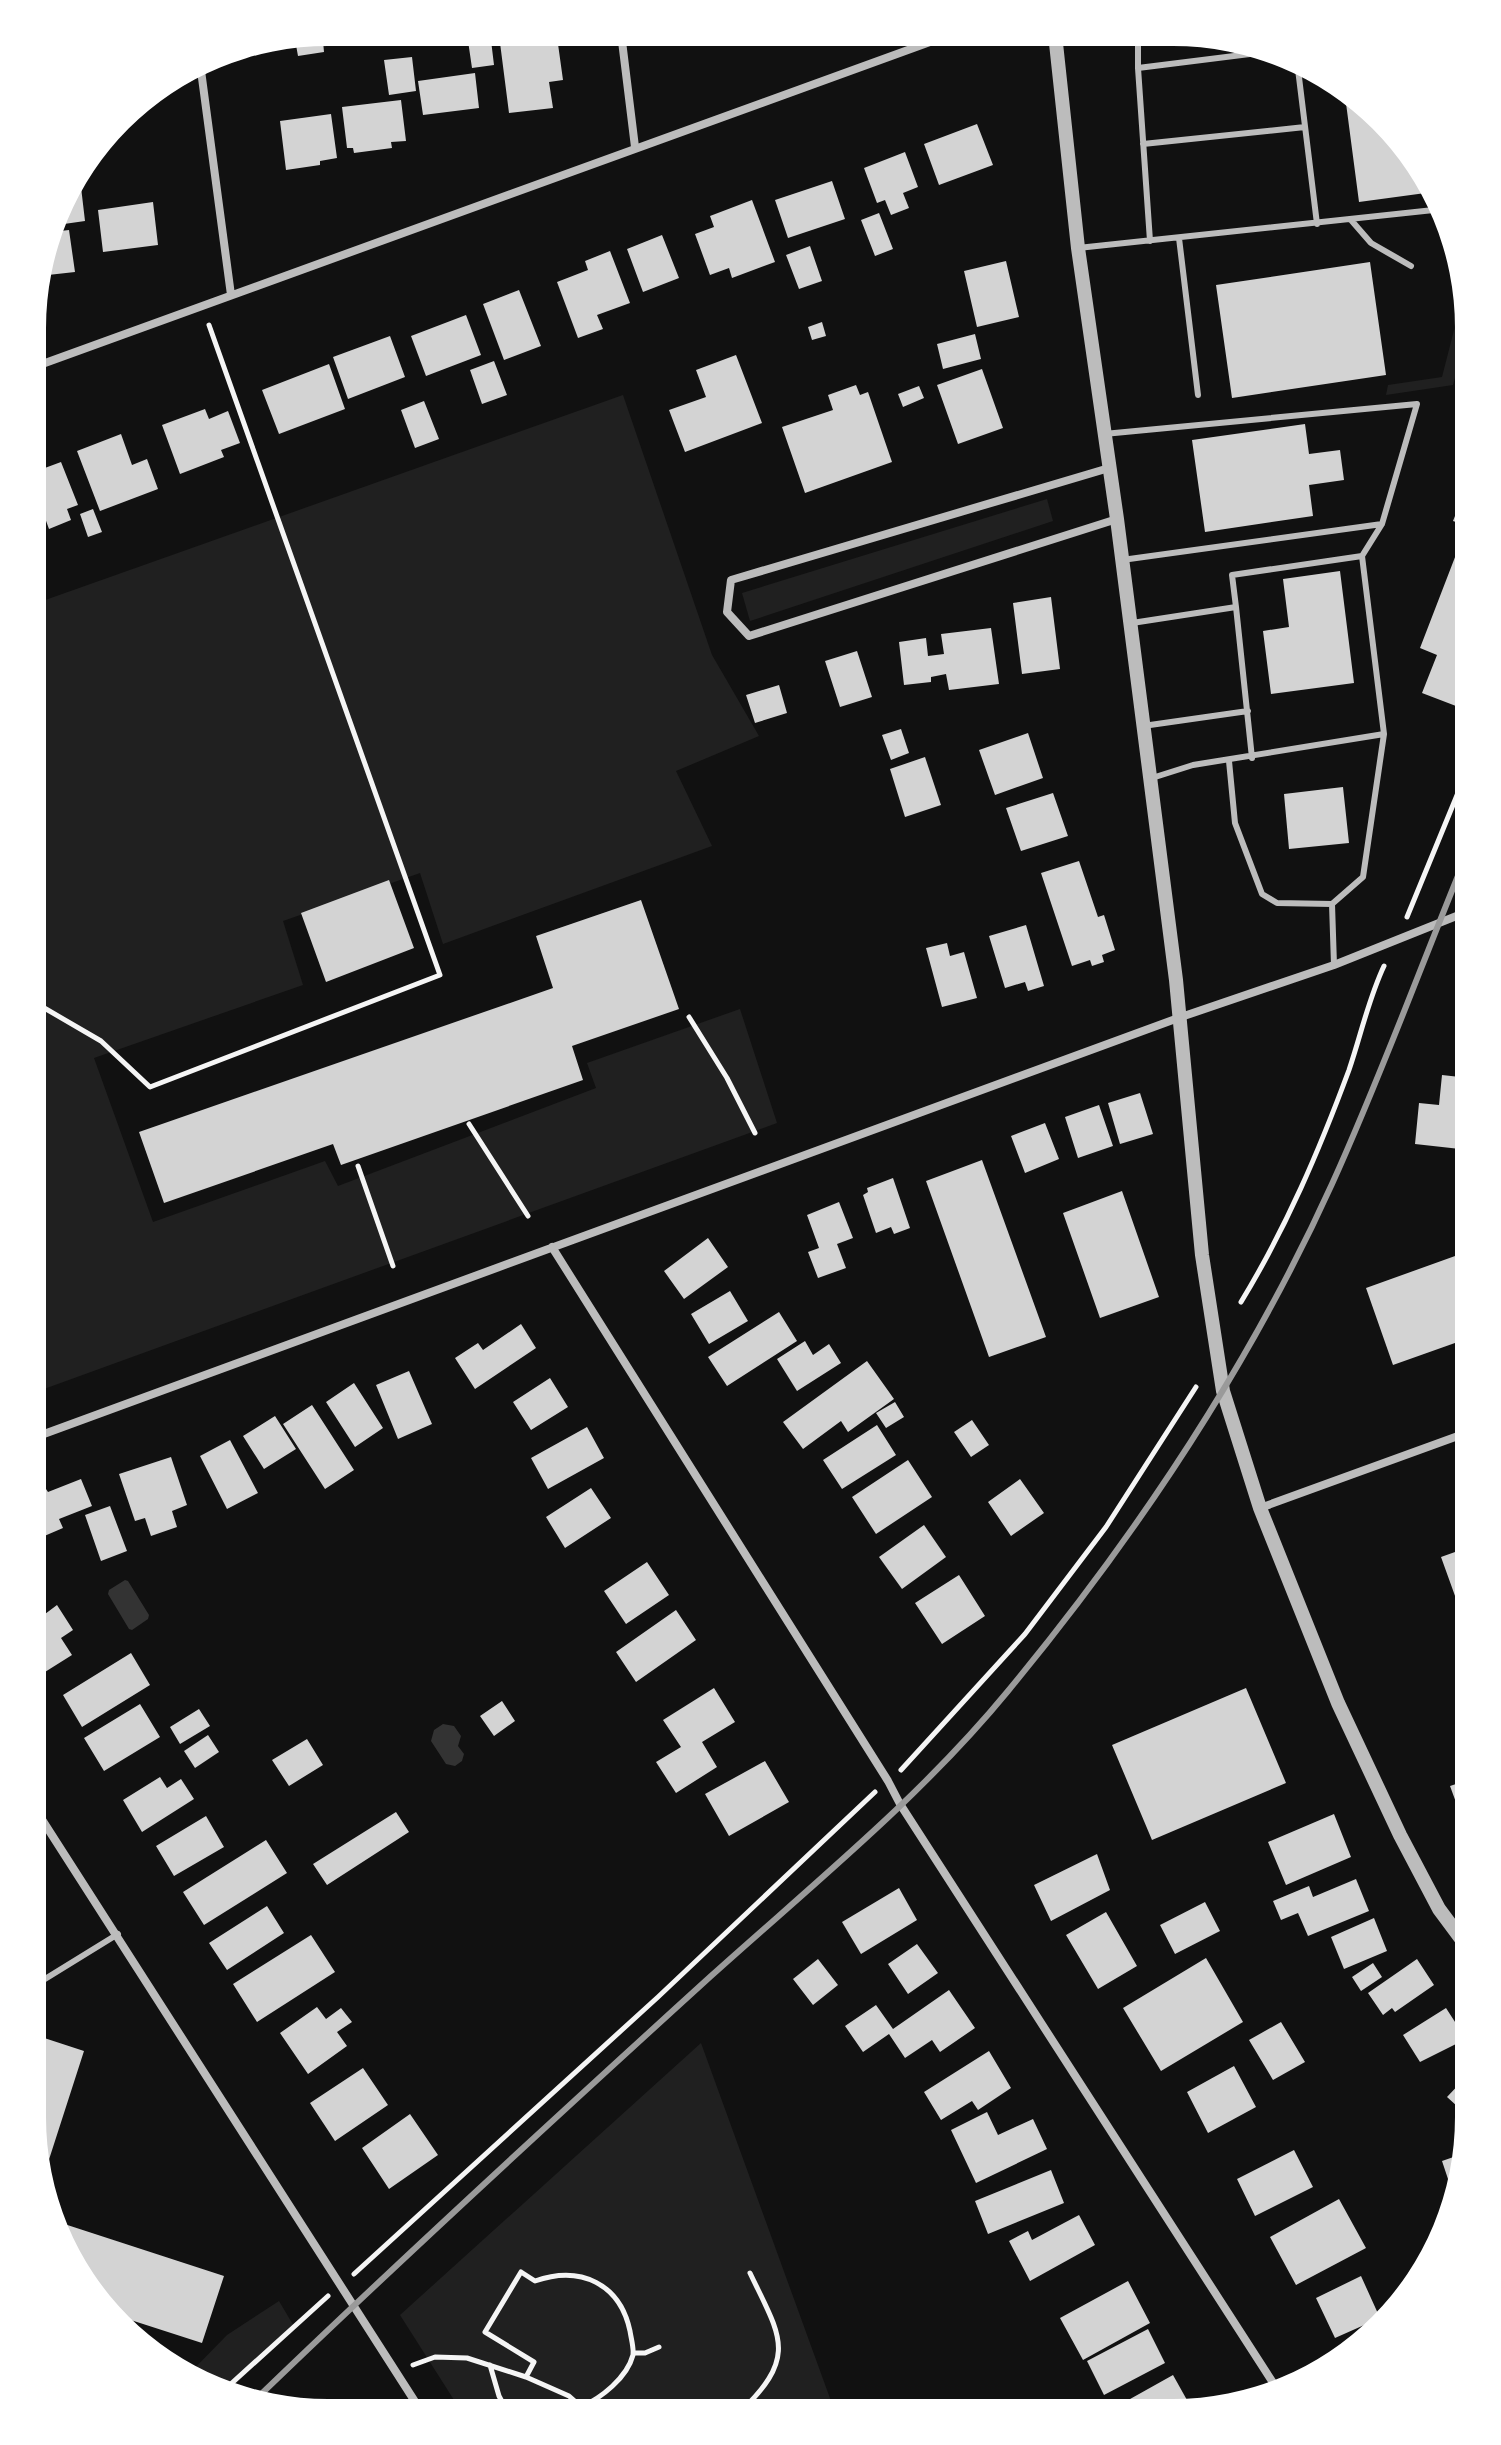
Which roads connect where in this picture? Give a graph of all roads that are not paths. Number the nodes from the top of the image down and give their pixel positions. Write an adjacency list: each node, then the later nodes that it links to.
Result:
1 (918, 46): 11 (street)
2 (1056, 46): 17 (street)
3 (1138, 46): 6 (lane)
4 (623, 47): 11 (street)
5 (1242, 55): 6 (lane)
6 (1138, 68): 10 (lane)
7 (1299, 75): 9 (lane)
8 (202, 76): 19 (street)
9 (1305, 127): 10 (lane); 14 (lane)
10 (1143, 144): 16 (lane)
11 (635, 147): 19 (street)
12 (1430, 211): 13 (lane)
13 (1351, 220): 14 (lane); 18 (lane)
14 (1317, 224): 15 (lane)
15 (1179, 238): 16 (lane); 21 (lane)
16 (1150, 241): 17 (lane)
17 (1078, 248): 22 (street)
18 (1411, 266)
19 (231, 295): 20 (street)
20 (46, 363)
21 (1198, 395)
22 (1104, 434): 23 (street); 25 (lane)
23 (1109, 468): 24 (street); 24 (street)
24 (1117, 519): 27 (street)
25 (1382, 524): 26 (lane); 27 (lane)
26 (1362, 556): 28 (lane); 32 (lane)
27 (1122, 560): 29 (street)
28 (1236, 607): 29 (lane); 30 (lane)
29 (1130, 624): 31 (street)
30 (1248, 711): 31 (lane); 33 (lane)
31 (1143, 726): 35 (street)
32 (1384, 734): 33 (lane); 36 (lane)
33 (1252, 758): 34 (lane)
34 (1229, 761): 35 (lane); 36 (lane)
35 (1150, 778): 39 (street)
36 (1332, 904): 38 (lane)
37 (1455, 917): 38 (street)
38 (1334, 965): 39 (street)
39 (1181, 1017): 40 (street); 43 (street)
40 (552, 1247): 41 (street); 48 (street)
41 (46, 1433)
42 (1454, 1437): 43 (street)
43 (1260, 1508): 45 (street)
44 (46, 1825): 46 (street)
45 (1454, 1929)
46 (118, 1934): 47 (lane); 49 (street)
47 (46, 1978)
48 (1272, 2381)
49 (413, 2399)

